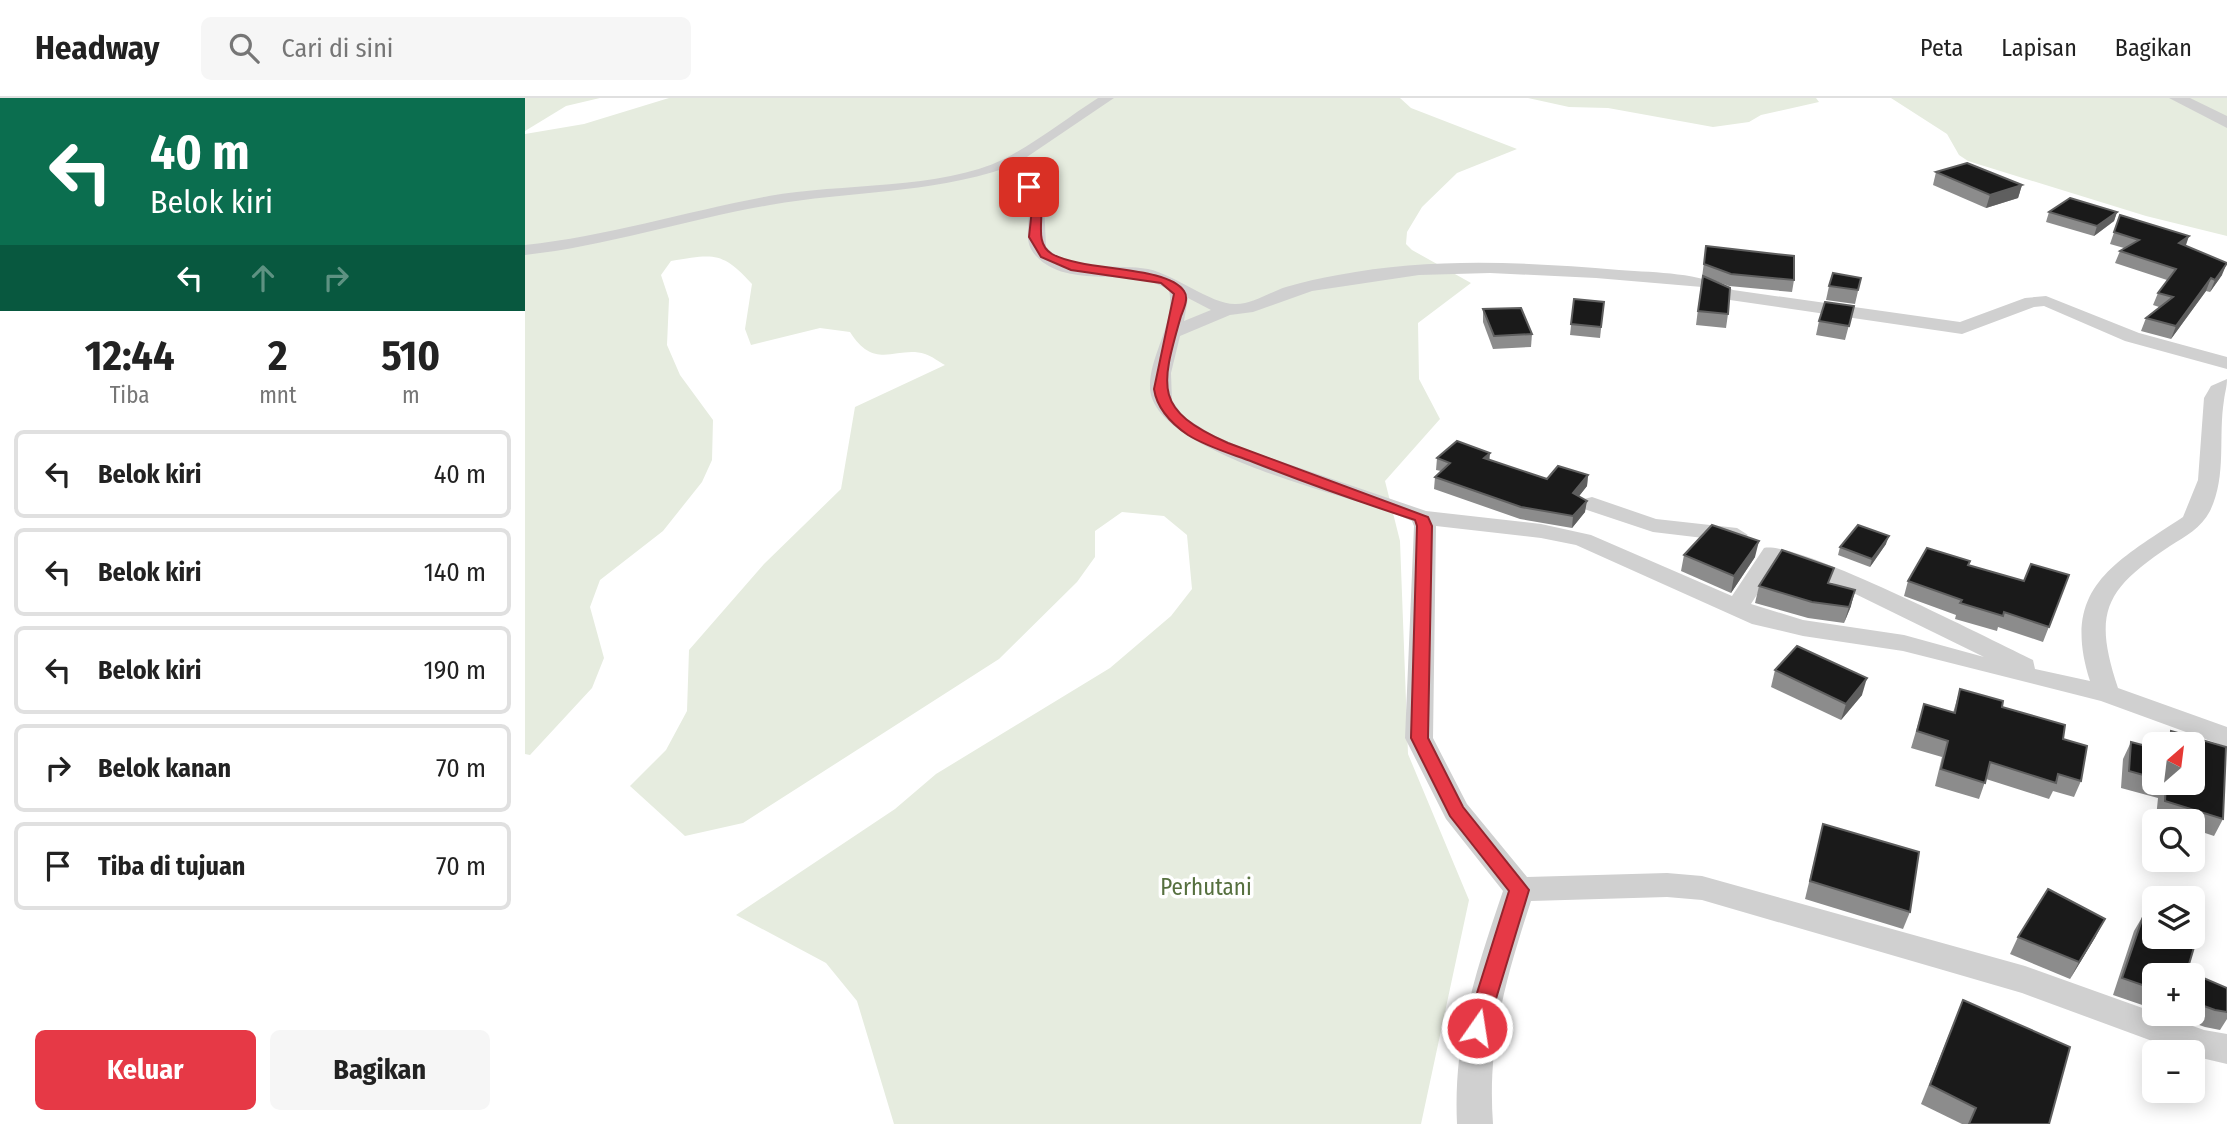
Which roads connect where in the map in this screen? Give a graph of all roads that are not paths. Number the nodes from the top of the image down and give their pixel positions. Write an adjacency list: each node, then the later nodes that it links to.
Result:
1 (1107, 98): 4 (street)
2 (2177, 98): 3 (street)
3 (2227, 123)
4 (1009, 163): 5 (street); 6 (street)
5 (525, 250)
6 (1173, 285): 7 (street); 8 (street)
7 (1229, 309): 8 (street); 9 (street)
8 (1170, 334): 12 (street)
9 (2227, 363)
10 (2227, 385): 16 (street)
11 (1592, 504): 13 (street)
12 (1421, 517): 14 (street); 18 (street)
13 (1772, 553): 14 (street); 15 (street)
14 (1736, 609): 15 (street)
15 (2052, 680): 16 (street)
16 (2107, 694): 17 (street)
17 (2227, 737)
18 (1519, 890): 19 (street); 20 (street)
19 (2227, 1049)
20 (1475, 1124)

